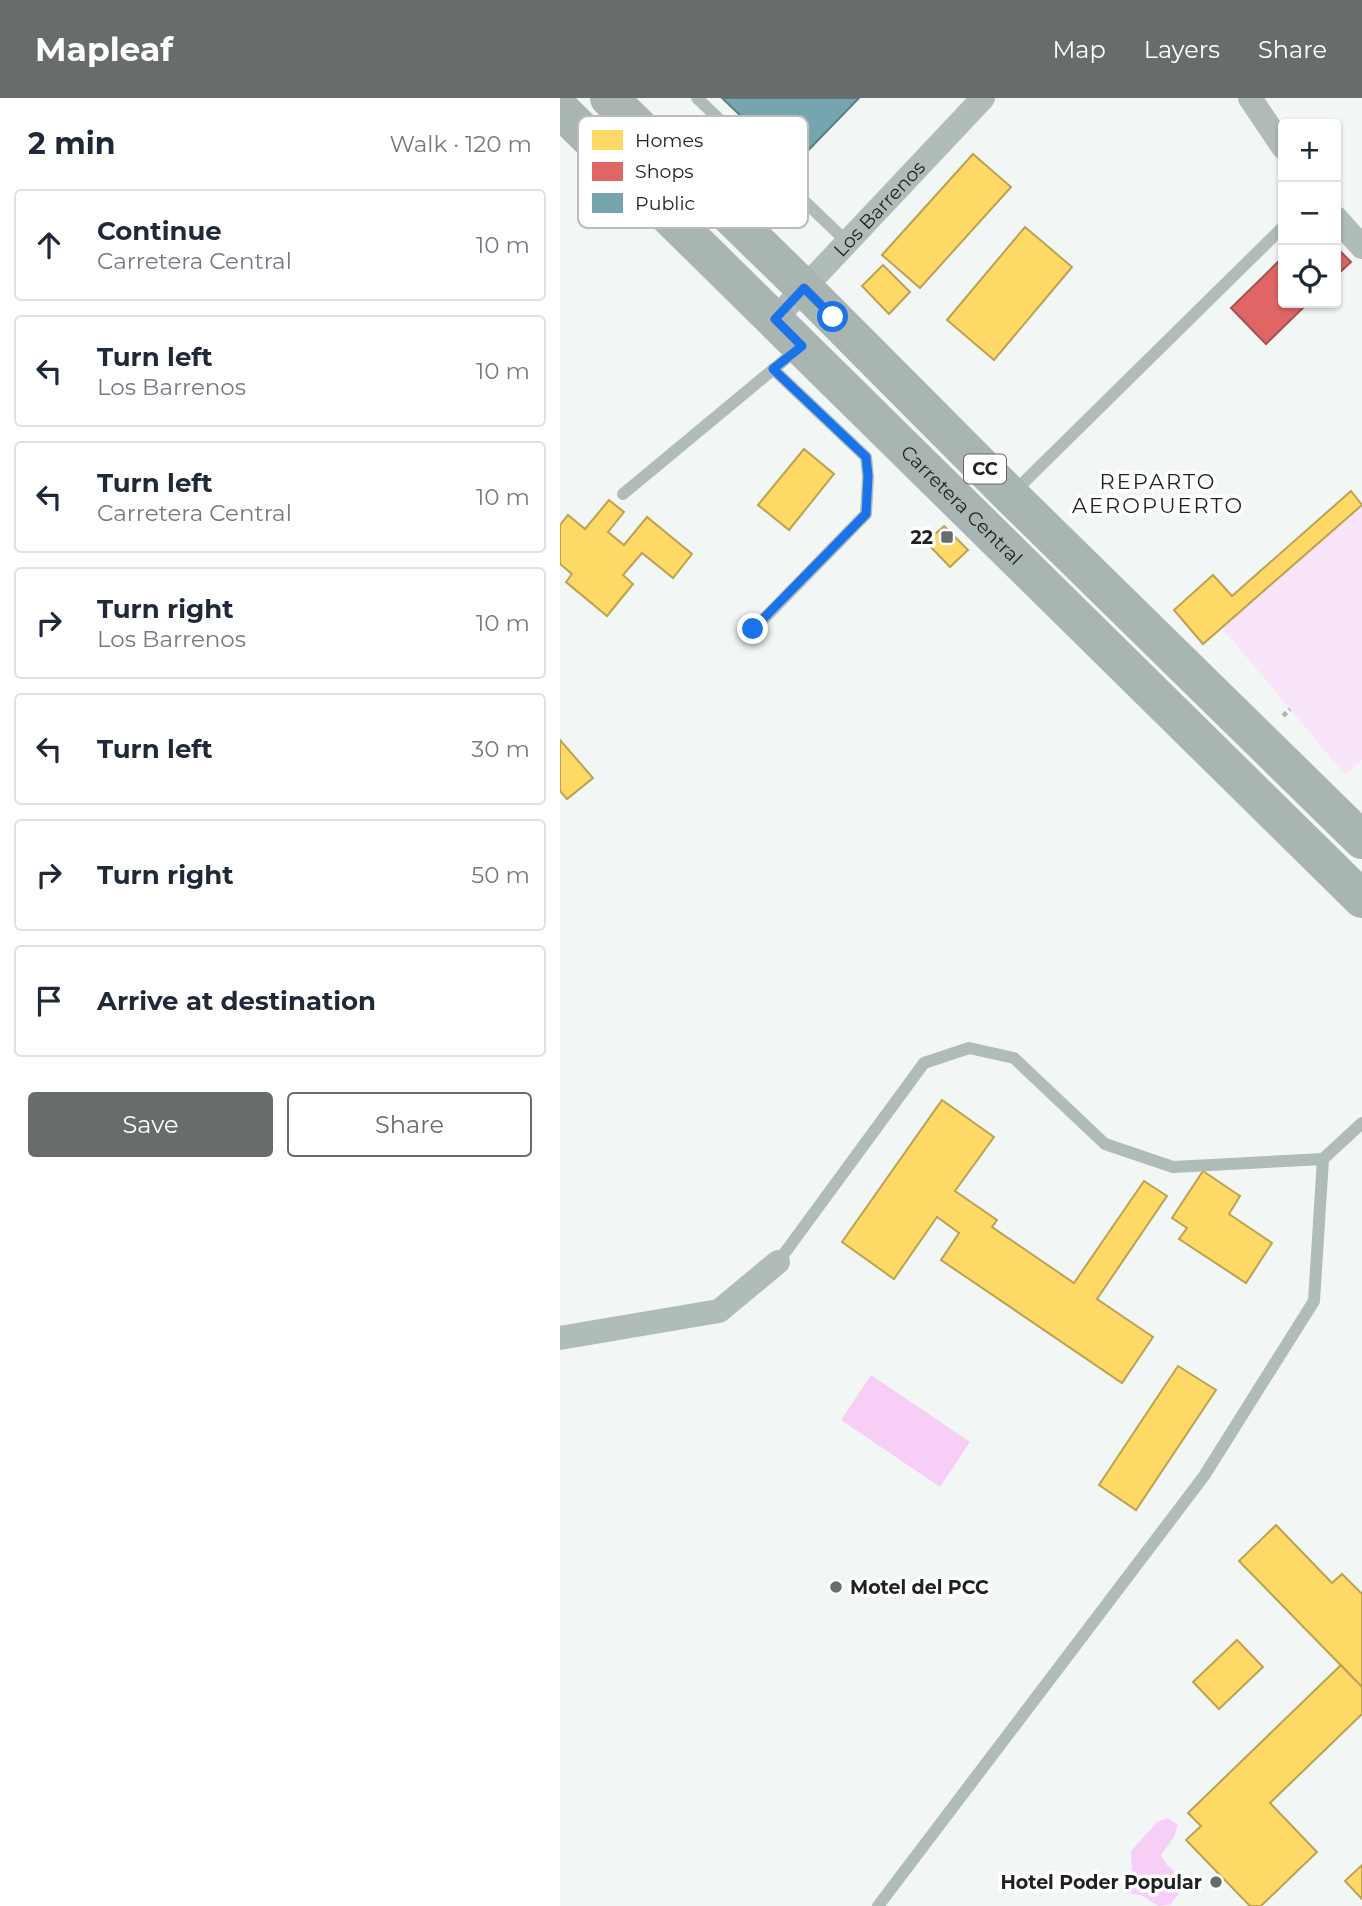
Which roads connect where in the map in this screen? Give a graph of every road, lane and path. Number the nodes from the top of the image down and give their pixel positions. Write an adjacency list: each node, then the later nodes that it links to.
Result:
1 (609, 98): 6 (main road, CC)
2 (697, 98): 7 (lane)
3 (1250, 98): 9 (street)
4 (979, 100): 15 (street, Los Barrenos)
5 (560, 109): 8 (main road, Carretera Central / CC)
6 (627, 116)
7 (716, 116)
8 (578, 127)
9 (1278, 140)
10 (808, 204): 15 (lane)
11 (1341, 224): 16 (street)
12 (682, 228): 18 (main road, Carretera Central / CC)
13 (742, 228): 17 (main road, CC)
14 (1278, 232): 21 (lane)
15 (848, 242): 17 (street, Los Barrenos)
16 (1362, 247)
17 (804, 288): 18 (street, Los Barrenos); 21 (main road, CC)
18 (775, 319): 19 (main road, Carretera Central / CC)
19 (787, 358): 20 (lane); 22 (lane); 24 (main road, Carretera Central / CC)
20 (623, 494)
21 (1010, 495): 23 (main road, CC)
22 (753, 629)
23 (1362, 840)
24 (1362, 899)
25 (1362, 1123): 26 (lane)
26 (1323, 1159): 27 (lane); 29 (lane)
27 (778, 1262): 28 (street)
28 (560, 1338)
29 (878, 1906)

